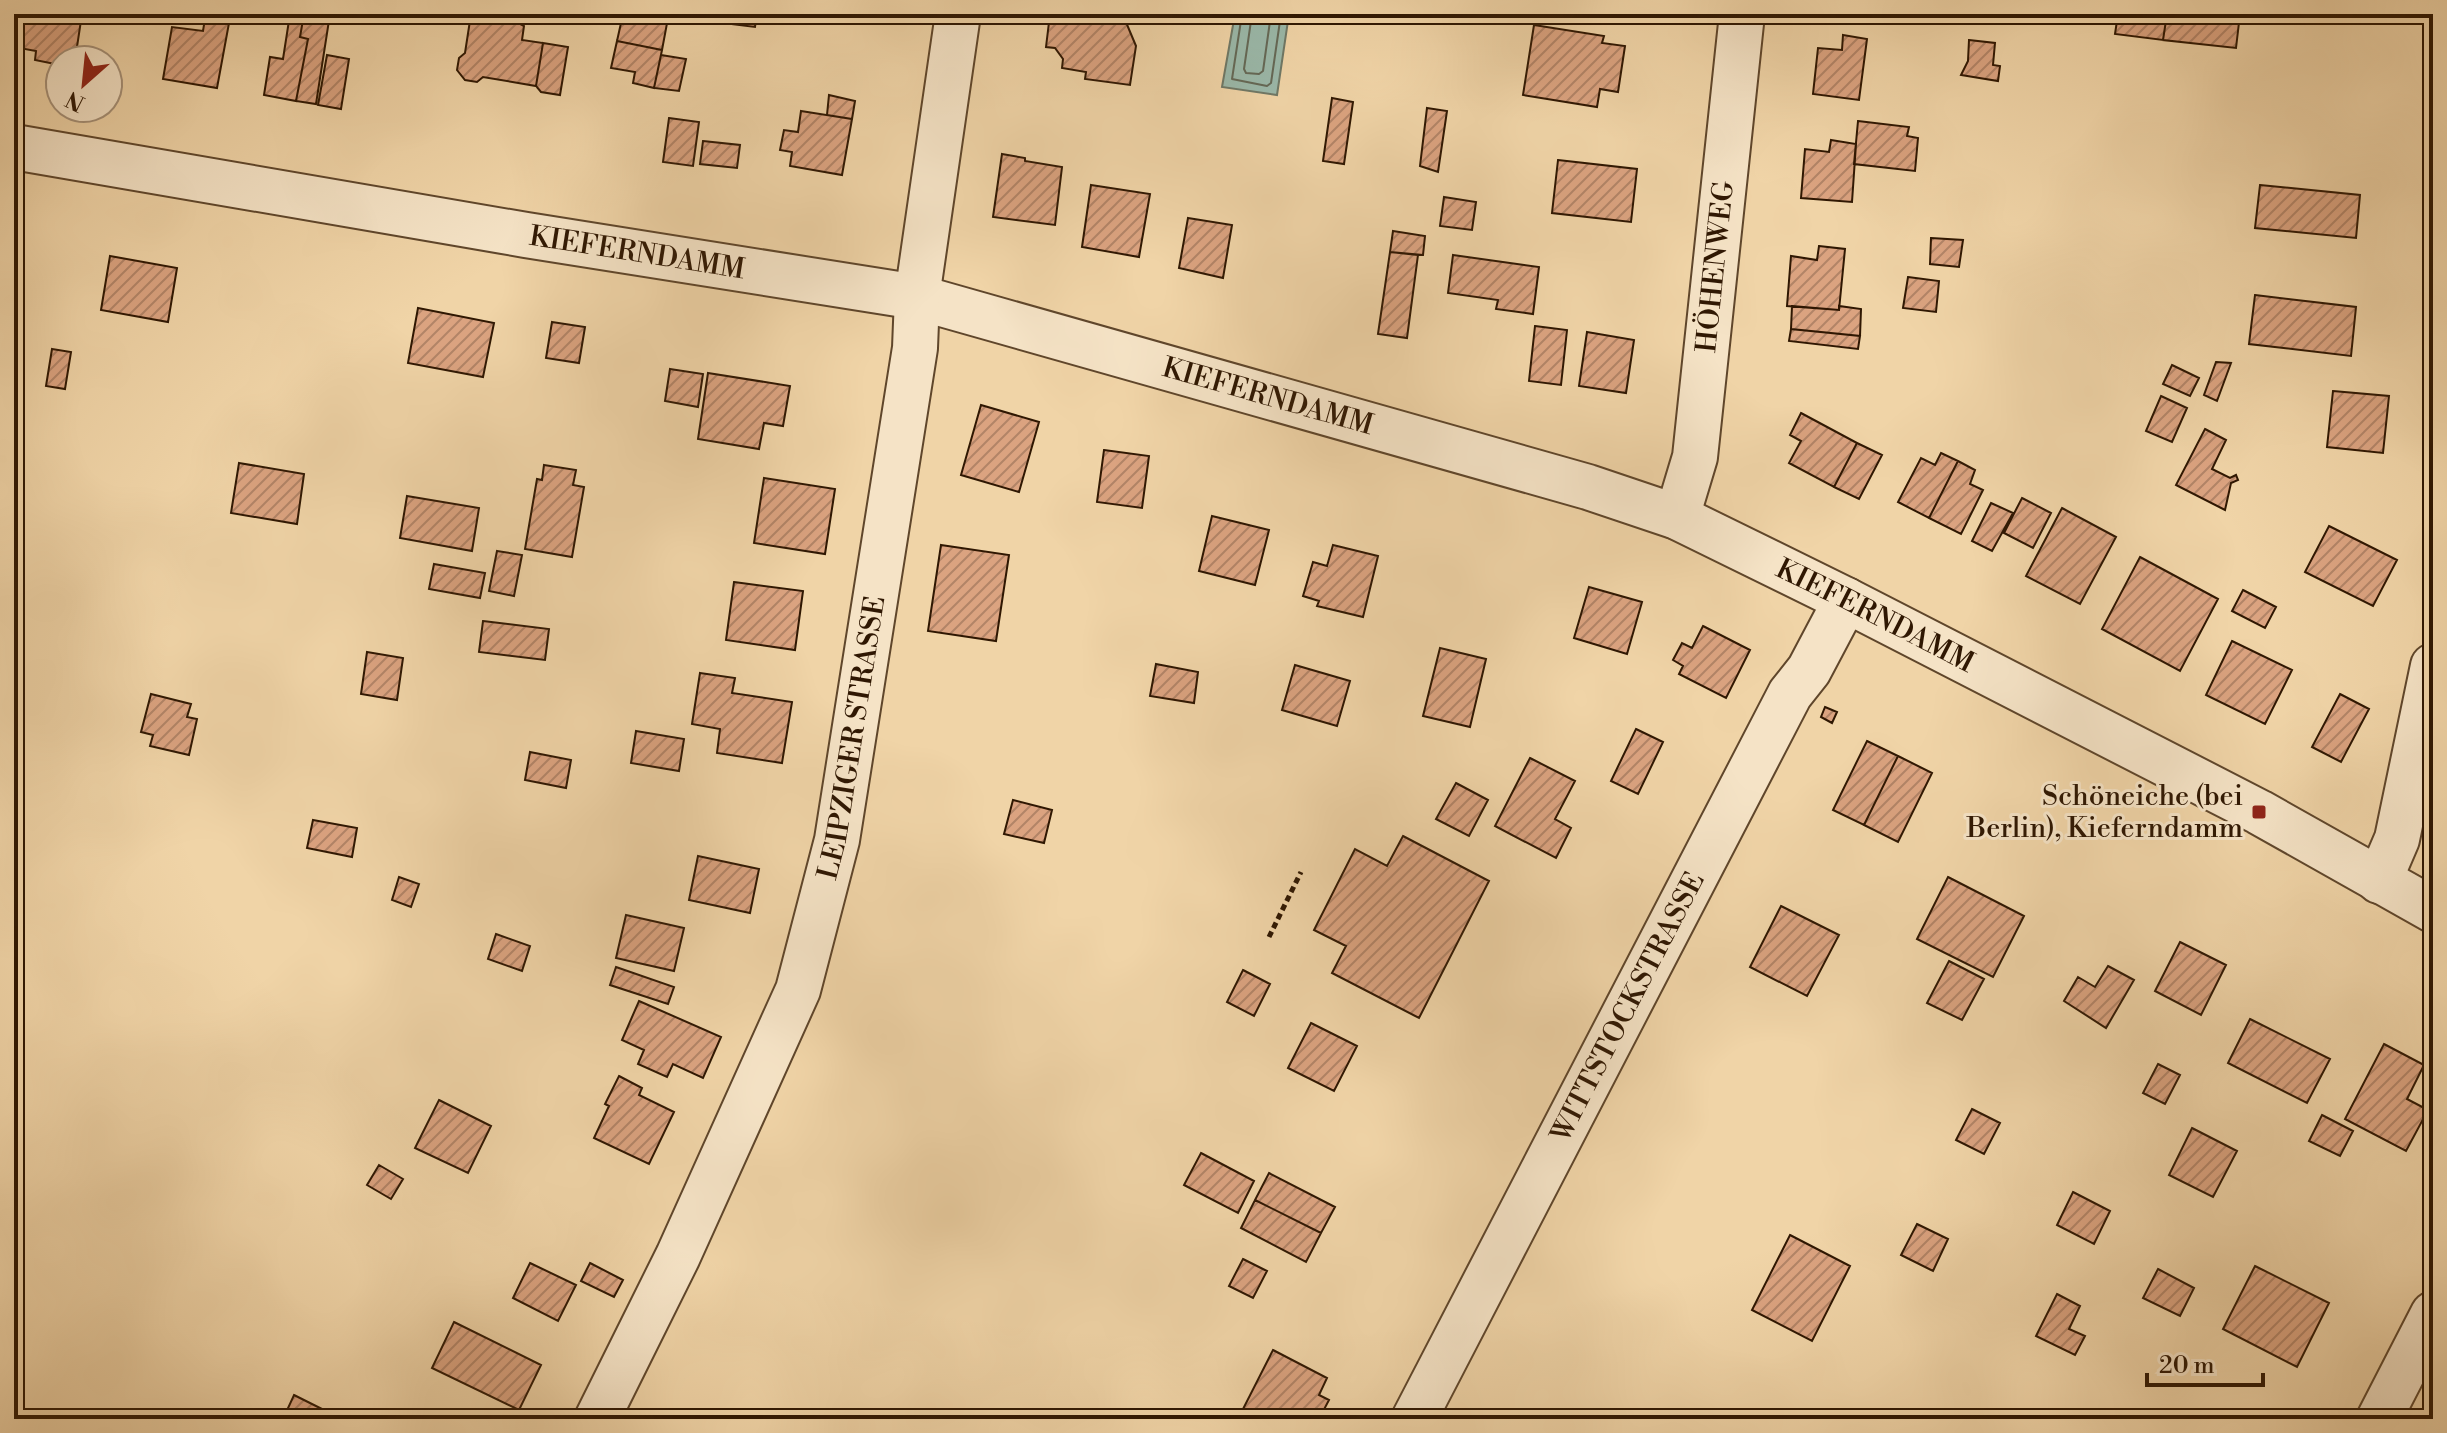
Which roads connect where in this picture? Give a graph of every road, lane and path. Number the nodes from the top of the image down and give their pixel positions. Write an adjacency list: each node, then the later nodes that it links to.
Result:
1 (958, 14): 4 (street, LEIPZIGER STRASSE)
2 (1742, 14): 5 (street, HÖHENWEG)
3 (14, 147): 4 (street, KIEFERNDAMM)
4 (917, 297): 5 (street, KIEFERNDAMM); 13 (street, LEIPZIGER STRASSE)
5 (1677, 517): 6 (street, KIEFERNDAMM)
6 (1846, 600): 9 (street, KIEFERNDAMM); 14 (street, WITTSTOCKSTRASSE)
7 (2433, 666): 9 (street)
8 (1301, 872): 11 (path)
9 (2379, 881): 10 (street, KIEFERNDAMM)
10 (2433, 910)
11 (1269, 937)
12 (2433, 1314): 15 (street)
13 (597, 1419)
14 (1414, 1419)
15 (2379, 1419)

